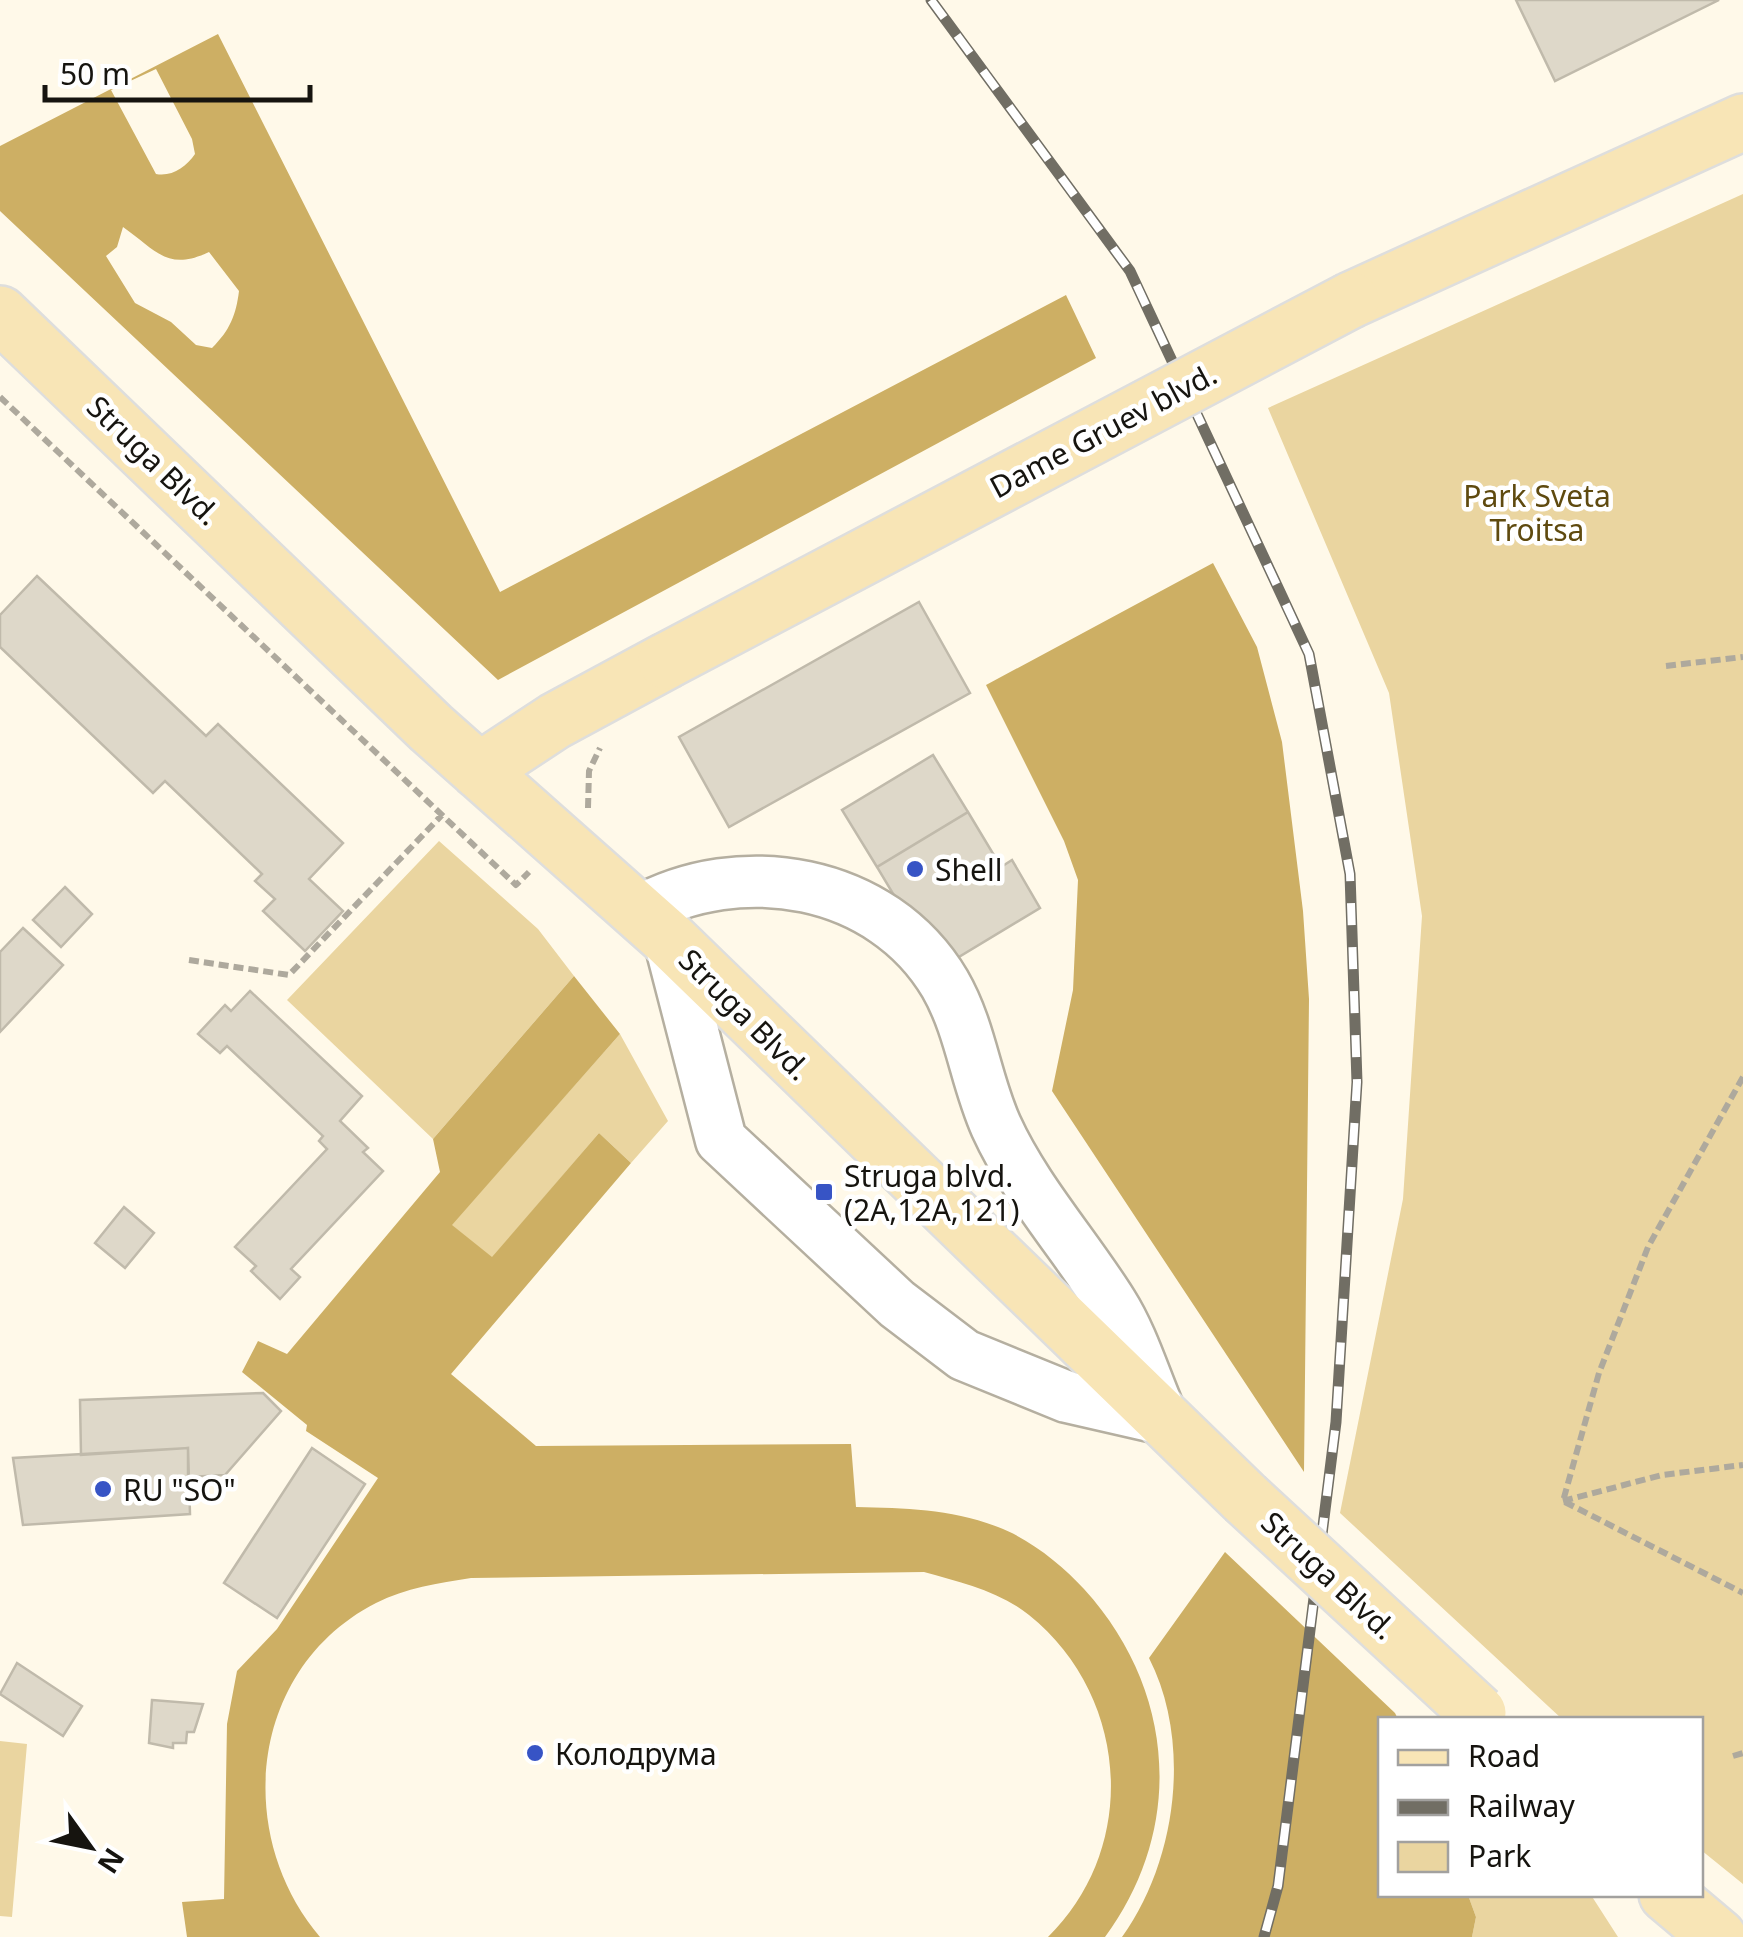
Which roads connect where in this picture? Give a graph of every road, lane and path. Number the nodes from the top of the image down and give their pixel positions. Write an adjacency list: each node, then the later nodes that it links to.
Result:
1 (1743, 122): 7 (main road, Dame Gruev blvd., bridge)
2 (0, 314): 7 (main road, Struga Blvd.)
3 (0, 396): 9 (path)
4 (1743, 658): 5 (path)
5 (1666, 666)
6 (604, 740): 8 (path)
7 (479, 771): 11 (main road, Struga Blvd.)
8 (588, 810)
9 (442, 815): 10 (path); 12 (path)
10 (516, 884)
11 (653, 926): 14 (main road, Struga Blvd.); 14 (lane); 14 (lane)
12 (189, 960)
13 (1743, 1077): 16 (path)
14 (1163, 1419): 18 (main road, Struga Blvd., bridge)
15 (1743, 1465): 16 (path)
16 (1562, 1502): 17 (path)
17 (1743, 1593)
18 (1481, 1716)
19 (1743, 1753): 20 (path)
20 (1733, 1756)
21 (1658, 1897): 23 (main road)
22 (1671, 1897): 24 (main road)
23 (1665, 1937)
24 (1718, 1937)

